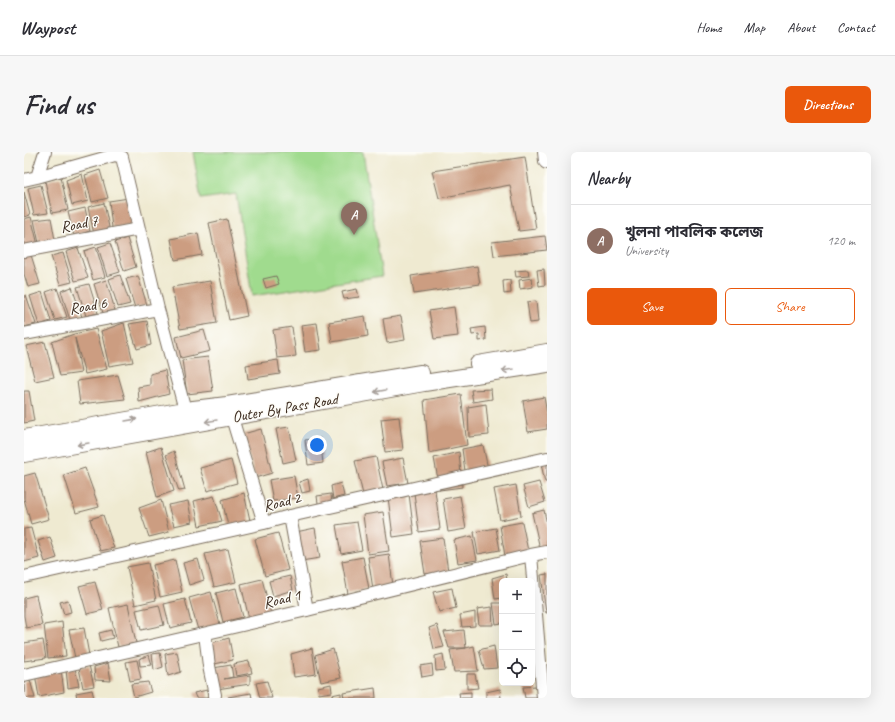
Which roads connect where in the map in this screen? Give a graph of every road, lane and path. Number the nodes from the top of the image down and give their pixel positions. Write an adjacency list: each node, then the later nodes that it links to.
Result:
1 (45, 152): 4 (street)
2 (546, 152): 3 (main road)
3 (547, 161)
4 (37, 177): 5 (street); 6 (street)
5 (24, 180)
6 (139, 229): 7 (street, Road 7); 8 (street)
7 (24, 251)
8 (158, 309): 9 (street, Road 6); 12 (street)
9 (24, 334)
10 (547, 352): 12 (main road, Outer By Pass Road)
11 (547, 364): 13 (main road, Outer By Pass Road, one-way to 13)
12 (185, 410): 14 (main road, Outer By Pass Road, one-way to 12)
13 (232, 418): 15 (main road, Outer By Pass Road, one-way to 15); 18 (street)
14 (24, 438)
15 (24, 454)
16 (547, 458): 17 (street, Road 2)
17 (290, 516): 18 (street, Road 2); 22 (street)
18 (264, 524): 21 (street, Road 2)
19 (547, 552): 20 (street, Road 1)
20 (531, 555): 22 (street, Road 1); 26 (street)
21 (24, 577)
22 (307, 610): 23 (street, Road 1)
23 (204, 634): 24 (street, Road 1); 25 (street)
24 (24, 675)
25 (214, 698)
26 (543, 698)

